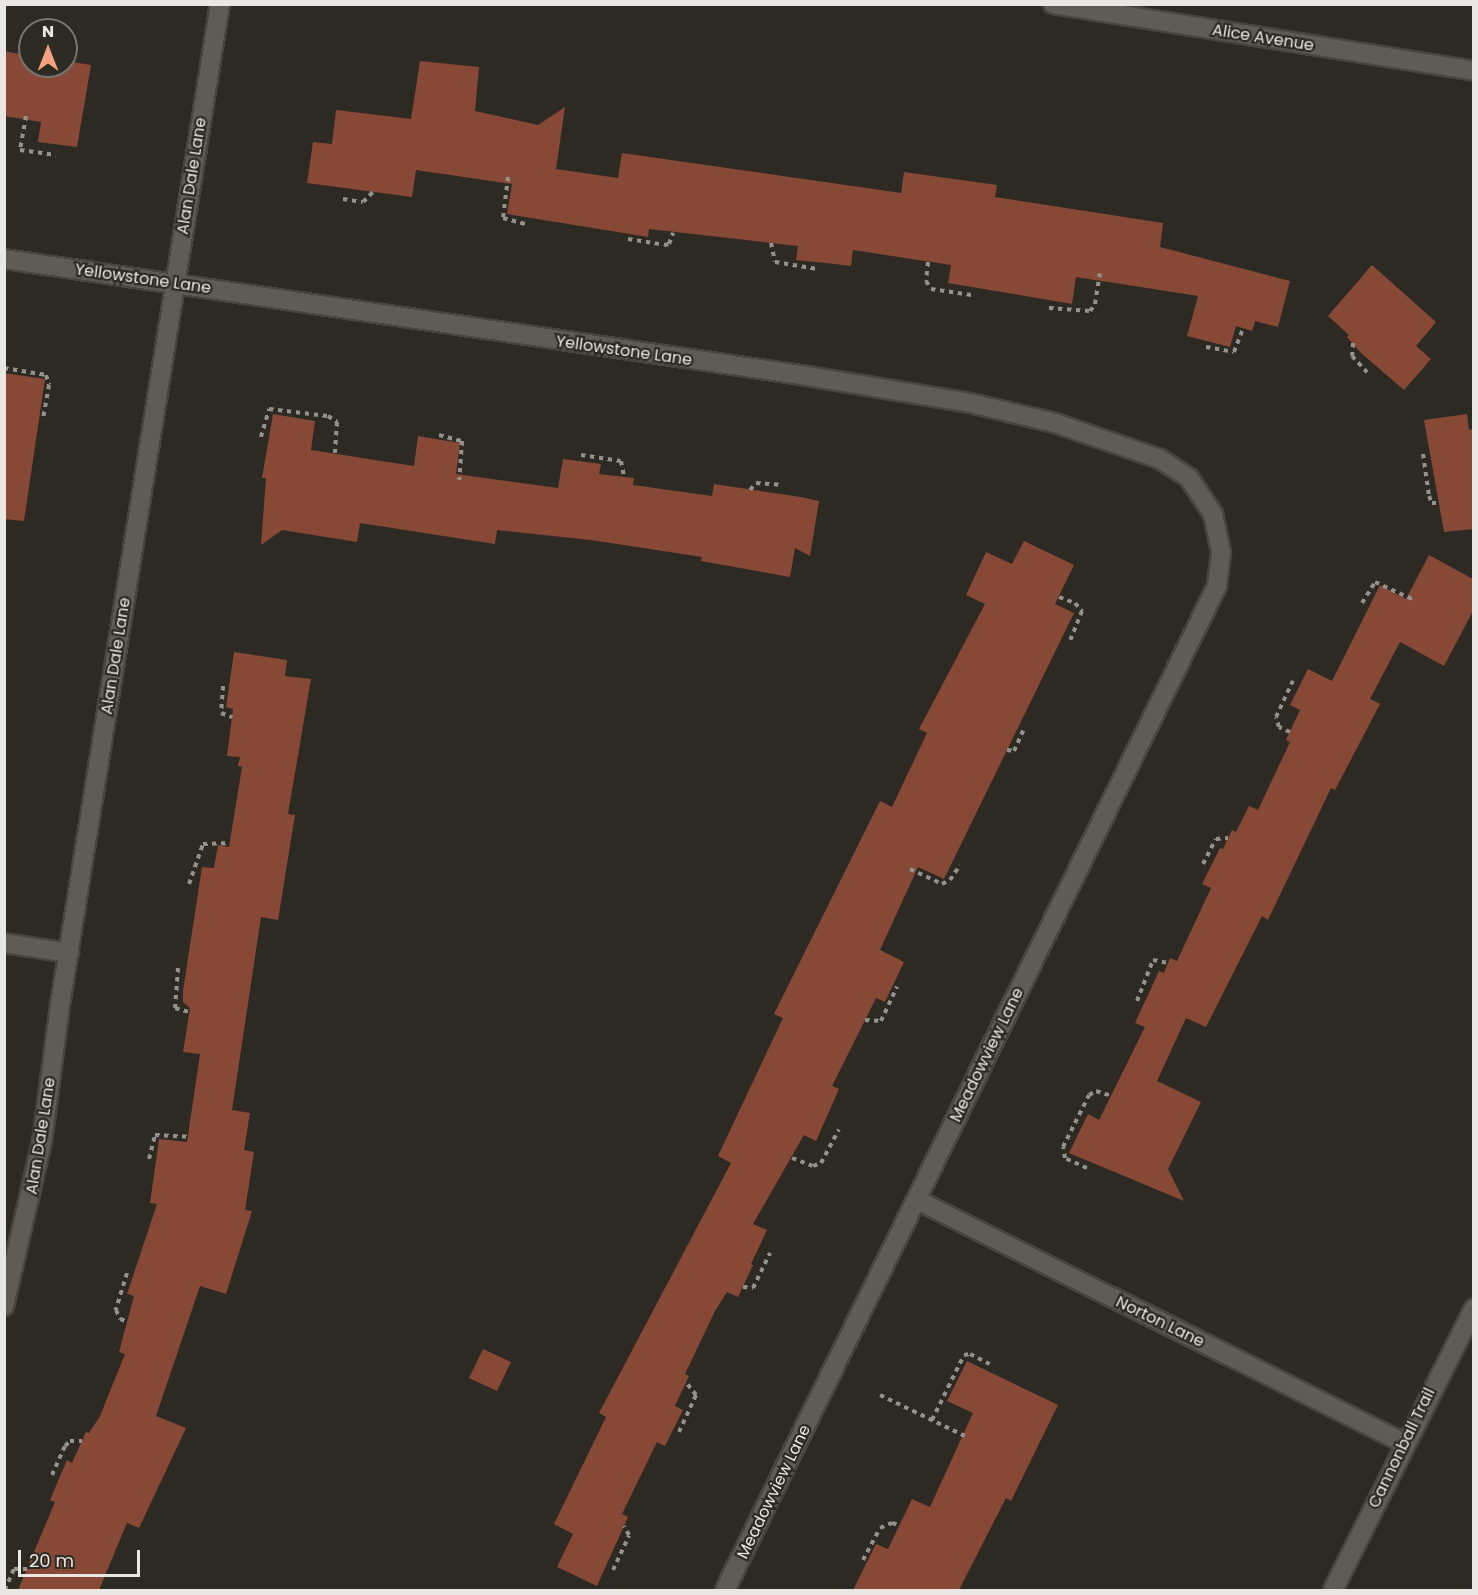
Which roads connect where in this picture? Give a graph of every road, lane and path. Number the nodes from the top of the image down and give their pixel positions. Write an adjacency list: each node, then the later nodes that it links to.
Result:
1 (220, 4): 17 (street, Alan Dale Lane)
2 (1053, 4): 3 (street, Alice Avenue)
3 (1473, 70)
4 (26, 116): 5 (path)
5 (56, 155)
6 (508, 177): 9 (path)
7 (374, 192): 8 (path)
8 (344, 199)
9 (526, 224)
10 (672, 233): 11 (path)
11 (628, 239)
12 (771, 243): 15 (path)
13 (4, 259): 17 (street, Yellowstone Lane)
14 (928, 262): 18 (path)
15 (817, 269)
16 (1100, 273): 19 (path)
17 (175, 284): 36 (street, Yellowstone Lane); 54 (street, Alan Dale Lane)
18 (972, 295)
19 (1049, 308)
20 (1242, 328): 22 (path)
21 (1353, 343): 24 (path)
22 (1206, 347)
23 (4, 368): 25 (path)
24 (1369, 374)
25 (43, 420)
26 (439, 435): 32 (path)
27 (261, 436): 28 (path)
28 (335, 453)
29 (1423, 454): 35 (path)
30 (581, 455): 31 (path)
31 (624, 477)
32 (459, 480)
33 (783, 485): 34 (path)
34 (750, 490)
35 (1440, 503)
36 (1213, 514): 67 (street, Meadowview Lane)
37 (1059, 597): 40 (path)
38 (1414, 600): 39 (path)
39 (1362, 603)
40 (1070, 640)
41 (1293, 681): 45 (path)
42 (224, 686): 43 (path)
43 (232, 717)
44 (1024, 729): 46 (path)
45 (1290, 732)
46 (1007, 750)
47 (1228, 838): 49 (path)
48 (230, 843): 52 (path)
49 (1203, 864)
50 (960, 865): 51 (path)
51 (910, 869)
52 (189, 884)
53 (4, 943): 54 (street)
54 (69, 953): 71 (street, Alan Dale Lane)
55 (1168, 963): 58 (path)
56 (178, 968): 59 (path)
57 (897, 987): 60 (path)
58 (1137, 1001)
59 (189, 1012)
60 (865, 1020)
61 (1111, 1096): 66 (path)
62 (839, 1129): 64 (path)
63 (188, 1137): 65 (path)
64 (792, 1158)
65 (149, 1159)
66 (1087, 1168)
67 (917, 1200): 81 (street, Norton Lane); 89 (street, Meadowview Lane)
68 (770, 1254): 70 (path)
69 (127, 1273): 73 (path)
70 (743, 1287)
71 (4, 1306)
72 (1473, 1308): 81 (street, Cannonball Trail)
73 (129, 1322)
74 (990, 1364): 77 (path)
75 (686, 1382): 78 (path)
76 (880, 1395): 77 (path)
77 (932, 1420): 79 (path)
78 (679, 1432)
79 (965, 1436)
80 (82, 1440): 82 (path)
81 (1404, 1443): 90 (street, Cannonball Trail)
82 (52, 1475)
83 (899, 1525): 85 (path)
84 (624, 1526): 87 (path)
85 (863, 1560)
86 (30, 1569): 88 (path)
87 (613, 1570)
88 (5, 1590)
89 (725, 1590)
90 (1333, 1590)

